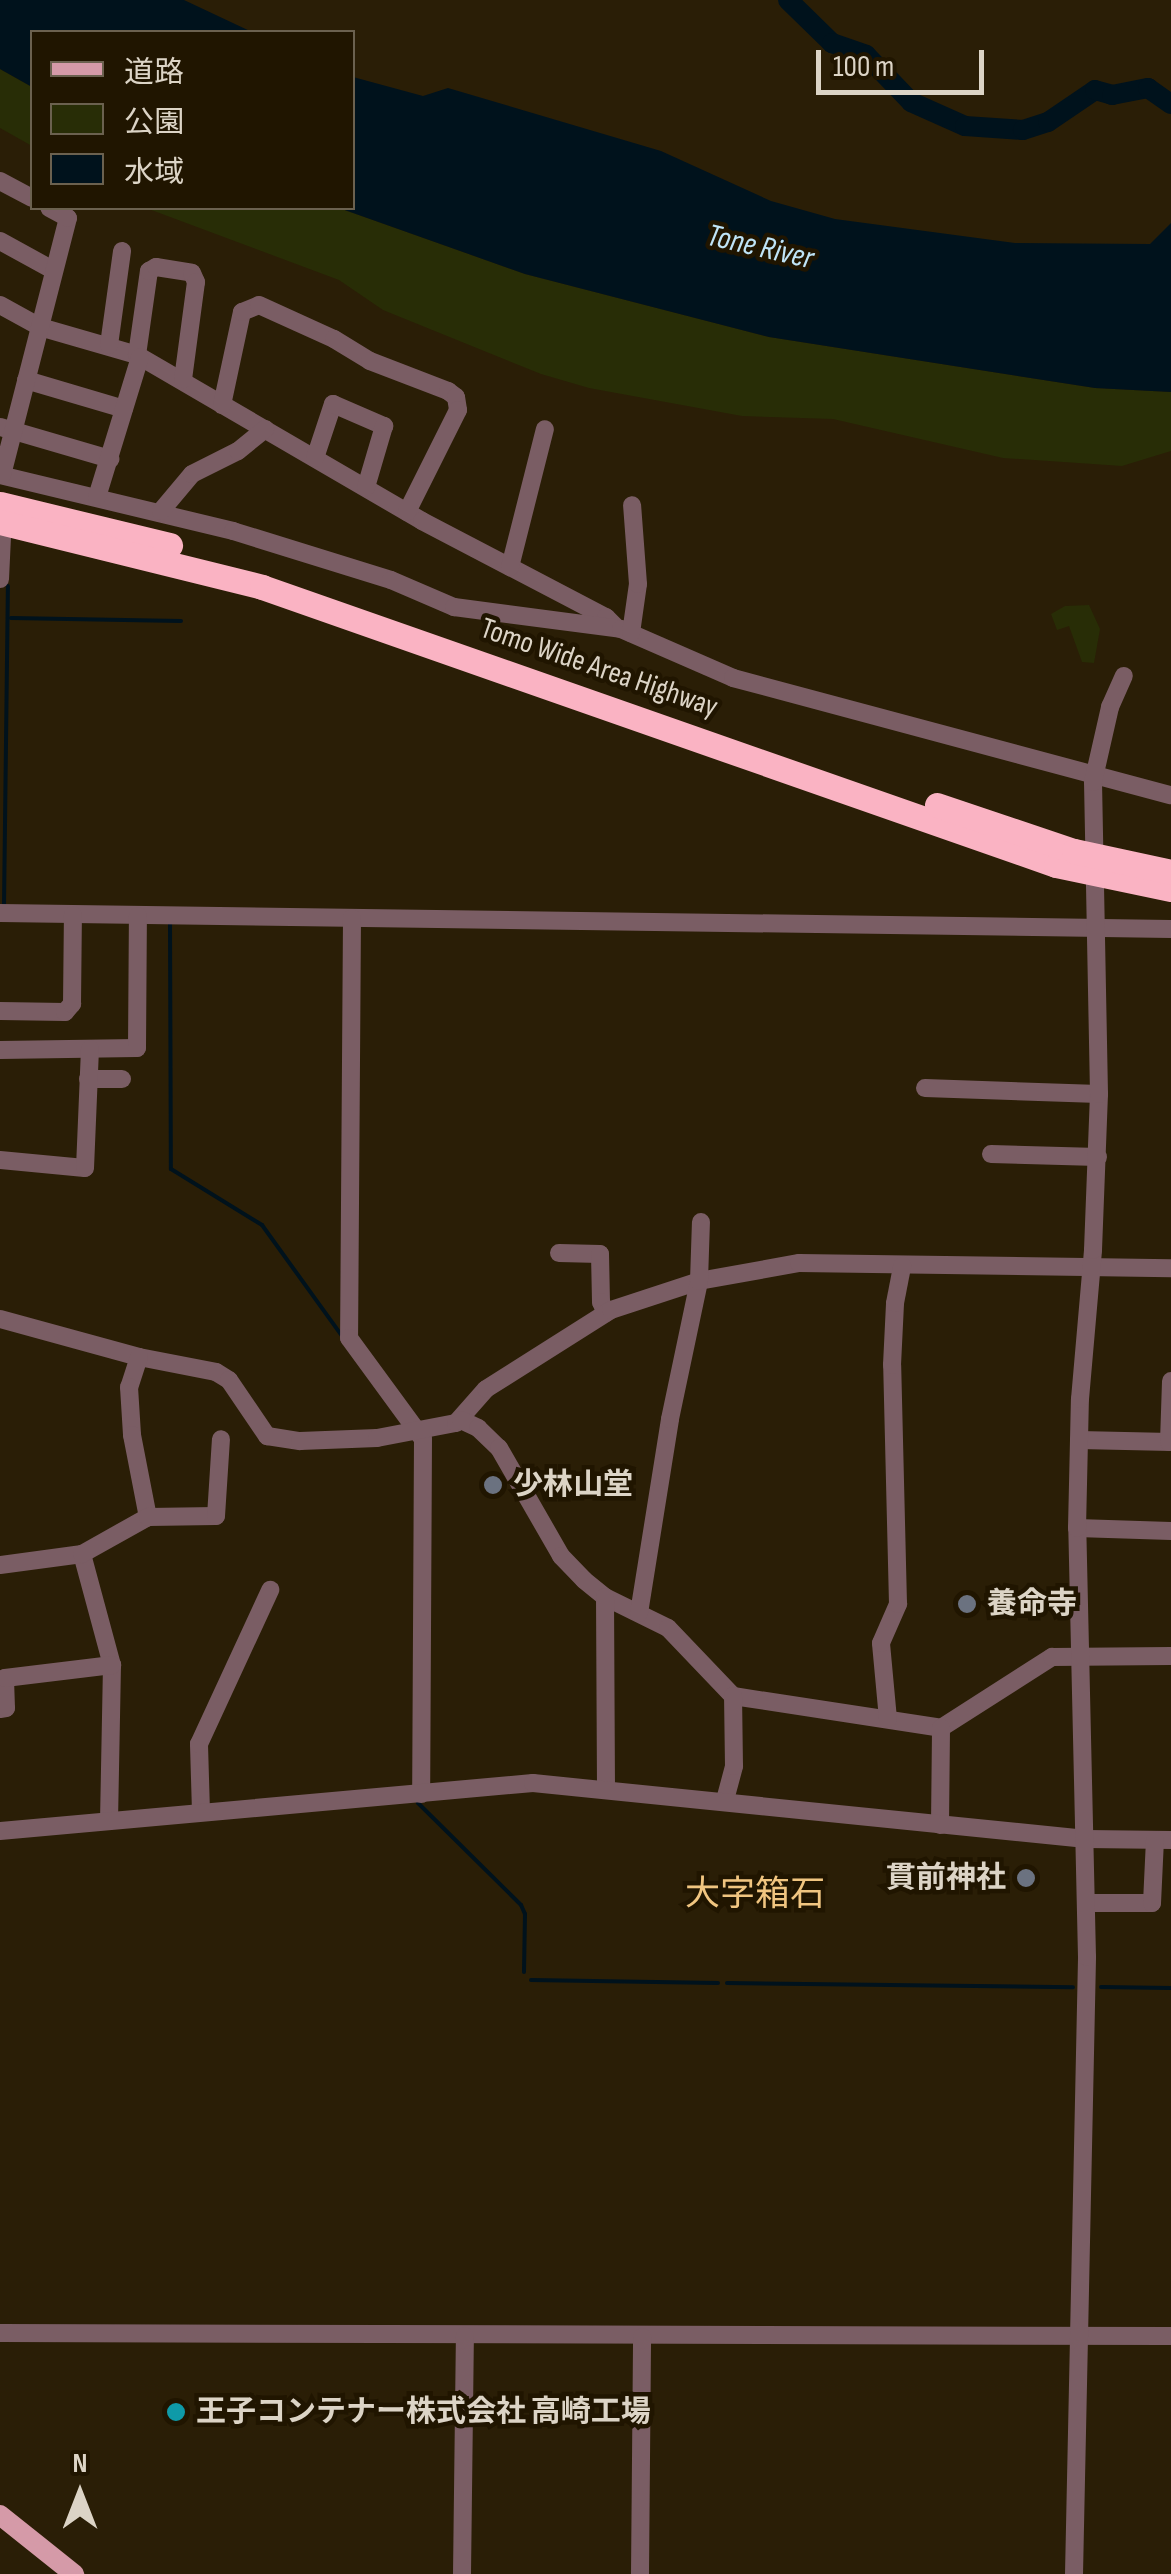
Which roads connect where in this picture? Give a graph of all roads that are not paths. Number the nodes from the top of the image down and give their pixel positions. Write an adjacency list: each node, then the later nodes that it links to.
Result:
1 (0, 181): 2 (street)
2 (30, 197)
3 (53, 210): 6 (street)
4 (0, 241): 6 (street)
5 (122, 251): 9 (street)
6 (53, 270): 8 (street)
7 (0, 305): 8 (street)
8 (40, 327): 9 (street); 12 (street)
9 (109, 345): 10 (street)
10 (138, 356): 11 (street); 11 (street); 14 (street)
11 (182, 379): 13 (street)
12 (26, 380): 14 (street); 15 (street)
13 (222, 404): 16 (street); 25 (street)
14 (124, 409): 19 (street)
15 (6, 428): 19 (street); 20 (street)
16 (265, 429): 18 (street); 24 (street)
17 (545, 429): 27 (street)
18 (316, 458): 21 (street); 21 (street)
19 (110, 459): 22 (street)
20 (1, 475): 22 (street)
21 (366, 487): 25 (street)
22 (97, 497): 24 (street)
23 (632, 506): 29 (street)
24 (161, 512): 29 (street)
25 (407, 512): 27 (street)
26 (1, 513): 28 (street); 33 (highway, Tomo Wide Area Highway)
27 (510, 568): 29 (street)
28 (0, 579)
29 (624, 631): 31 (street)
30 (1124, 676): 31 (street)
31 (1094, 774): 32 (street); 33 (street)
32 (1171, 794)
33 (1092, 866): 34 (highway, Tomo Wide Area Highway); 35 (highway, Tomo Wide Area Highway); 40 (street)
34 (1171, 872)
35 (1171, 889)
36 (0, 913): 37 (street)
37 (72, 915): 38 (street); 42 (street)
38 (138, 916): 39 (street); 43 (street)
39 (352, 918): 40 (street); 63 (street)
40 (1095, 928): 41 (street); 48 (street)
41 (1171, 929)
42 (0, 1011)
43 (90, 1049): 44 (street); 45 (street)
44 (0, 1050)
45 (88, 1079): 46 (street); 51 (street)
46 (122, 1079)
47 (925, 1088): 48 (street)
48 (1099, 1094): 50 (street)
49 (992, 1154): 50 (street)
50 (1098, 1157): 54 (street)
51 (0, 1160)
52 (701, 1222): 57 (street)
53 (560, 1252): 58 (street)
54 (1092, 1265): 55 (street); 56 (street); 65 (street)
55 (902, 1266): 57 (street); 80 (street)
56 (1171, 1268)
57 (698, 1281): 58 (street); 74 (street)
58 (606, 1313): 62 (street)
59 (0, 1319): 60 (street)
60 (139, 1357): 63 (street); 67 (street)
61 (1171, 1382): 66 (street)
62 (461, 1420): 63 (street); 73 (street)
63 (416, 1432): 83 (street)
64 (221, 1439): 67 (street)
65 (1079, 1440): 66 (street); 68 (street)
66 (1170, 1442)
67 (148, 1517): 70 (street)
68 (1077, 1528): 69 (street); 75 (street)
69 (1171, 1530)
70 (82, 1554): 71 (street); 77 (street)
71 (0, 1565)
72 (270, 1590): 85 (street)
73 (606, 1598): 74 (street); 82 (street)
74 (640, 1613): 78 (street)
75 (1077, 1654): 76 (street); 81 (street); 89 (street)
76 (1171, 1656)
77 (112, 1665): 79 (street); 86 (street)
78 (733, 1696): 80 (street); 84 (street)
79 (0, 1708)
80 (888, 1719): 81 (street)
81 (940, 1728): 87 (street)
82 (606, 1788): 83 (street); 84 (street)
83 (421, 1794): 85 (street)
84 (725, 1800): 87 (street)
85 (201, 1812): 86 (street)
86 (109, 1821): 88 (street)
87 (940, 1824): 89 (street)
88 (0, 1831)
89 (1086, 1839): 90 (street); 91 (street)
90 (1163, 1840): 91 (street)
91 (1087, 1903): 93 (street)
92 (0, 2333): 94 (street)
93 (1078, 2335): 95 (street); 96 (street); 101 (street)
94 (465, 2336): 96 (street); 99 (street)
95 (1171, 2336)
96 (642, 2337): 100 (street)
97 (0, 2515): 98 (main road)
98 (74, 2574)
99 (462, 2574)
100 (640, 2574)
101 (1074, 2574)

